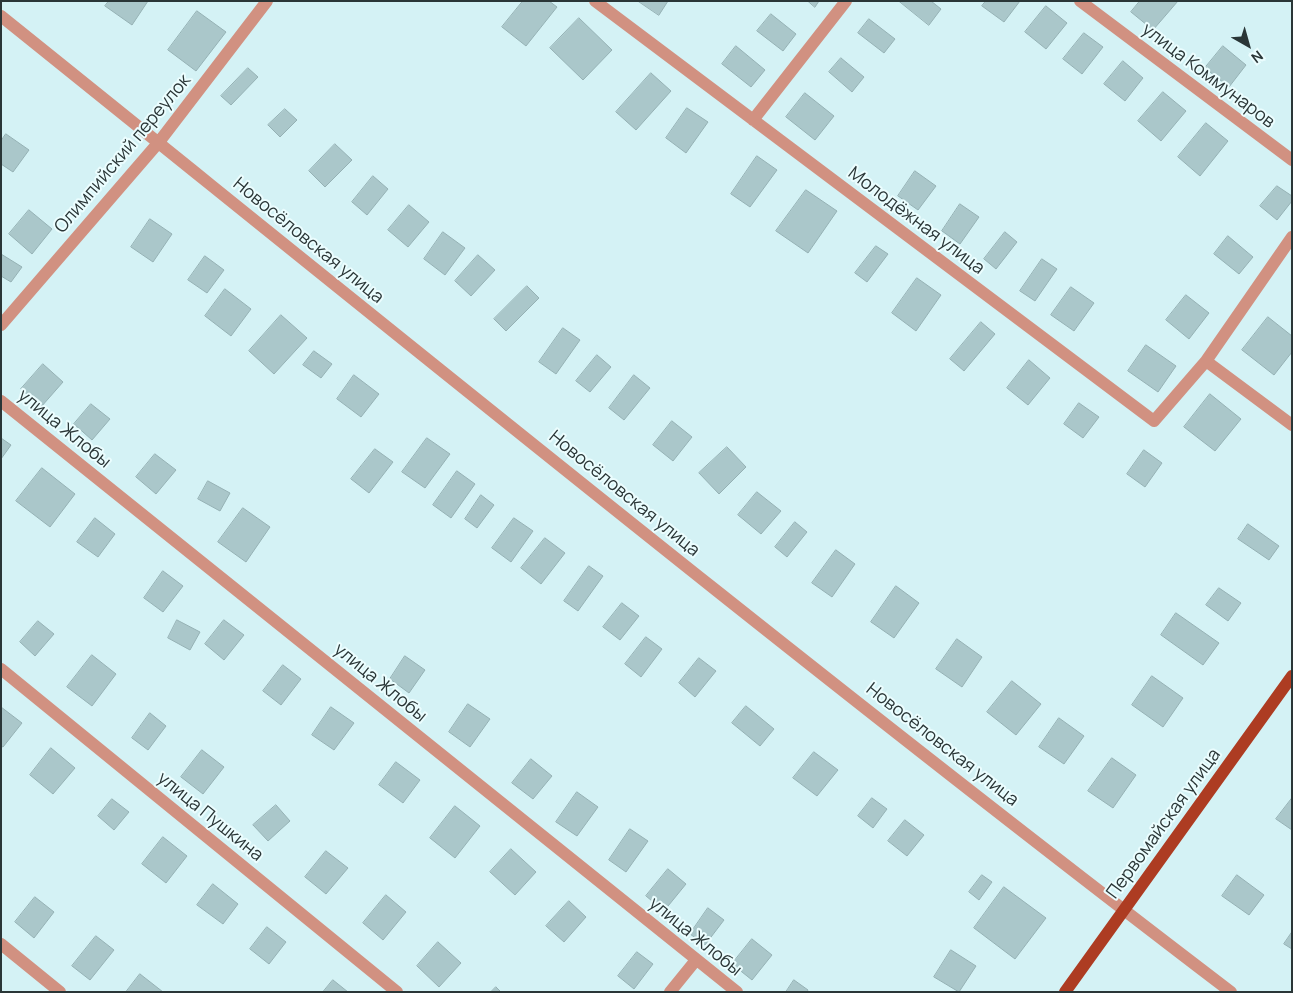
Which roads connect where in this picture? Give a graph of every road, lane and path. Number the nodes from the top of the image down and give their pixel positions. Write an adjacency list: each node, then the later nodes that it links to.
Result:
1 (267, 1): 7 (street, Олимпийский переулок)
2 (595, 1): 6 (street, Молодёжная улица)
3 (846, 1): 6 (street)
4 (1080, 1): 8 (street, улица Коммунаров)
5 (1, 16): 7 (street, Новосёловская улица)
6 (753, 120): 11 (street, Молодёжная улица)
7 (159, 142): 10 (street, Олимпийский переулок); 16 (street, Новосёловская улица)
8 (1292, 160)
9 (1292, 237): 11 (street)
10 (1, 325)
11 (1206, 361): 13 (street)
12 (1, 401): 18 (street, улица Жлобы)
13 (1292, 425)
14 (1, 669): 20 (street, улица Пушкина)
15 (1292, 676): 16 (main road, Первомайская улица)
16 (1124, 910): 23 (main road, Первомайская улица); 24 (street, Новосёловская улица)
17 (1, 944): 19 (street)
18 (696, 960): 21 (street); 22 (street, улица Жлобы)
19 (60, 992)
20 (397, 992)
21 (670, 992)
22 (736, 992)
23 (1065, 992)
24 (1231, 992)

